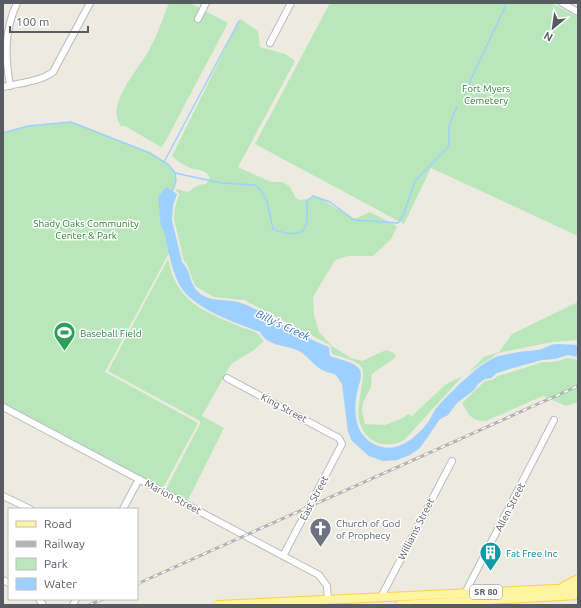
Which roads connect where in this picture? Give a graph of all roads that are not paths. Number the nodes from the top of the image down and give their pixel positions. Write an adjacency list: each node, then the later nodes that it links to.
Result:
1 (17, 3): 9 (street)
2 (90, 3): 9 (street)
3 (206, 3): 7 (street)
4 (290, 3): 8 (street)
5 (562, 3): 6 (street)
6 (578, 12)
7 (198, 18)
8 (270, 43)
9 (6, 86)
10 (227, 378): 13 (street, King Street)
11 (3, 408): 15 (street, Marion Street)
12 (554, 420): 23 (street, Allen Street)
13 (340, 440): 19 (street, East Street)
14 (452, 461): 25 (street, Williams Street)
15 (139, 479): 18 (street); 19 (street, Marion Street)
16 (3, 496): 17 (street)
17 (28, 508)
18 (124, 508)
19 (283, 556): 26 (street, Marion Street)
20 (578, 579): 22 (main road, SR 80)
21 (578, 588): 22 (main road)
22 (553, 590): 23 (main road, SR 80)
23 (465, 593): 25 (main road, SR 80); 27 (main road)
24 (578, 596): 28 (main road, SR 80)
25 (381, 597): 26 (main road, SR 80)
26 (328, 600): 29 (main road, SR 80)
27 (448, 602): 28 (main road, SR 80); 32 (main road, SR 80)
28 (520, 602)
29 (289, 603): 30 (main road, SR 80)
30 (218, 605)
31 (400, 605): 32 (main road, SR 80)
32 (403, 605)

